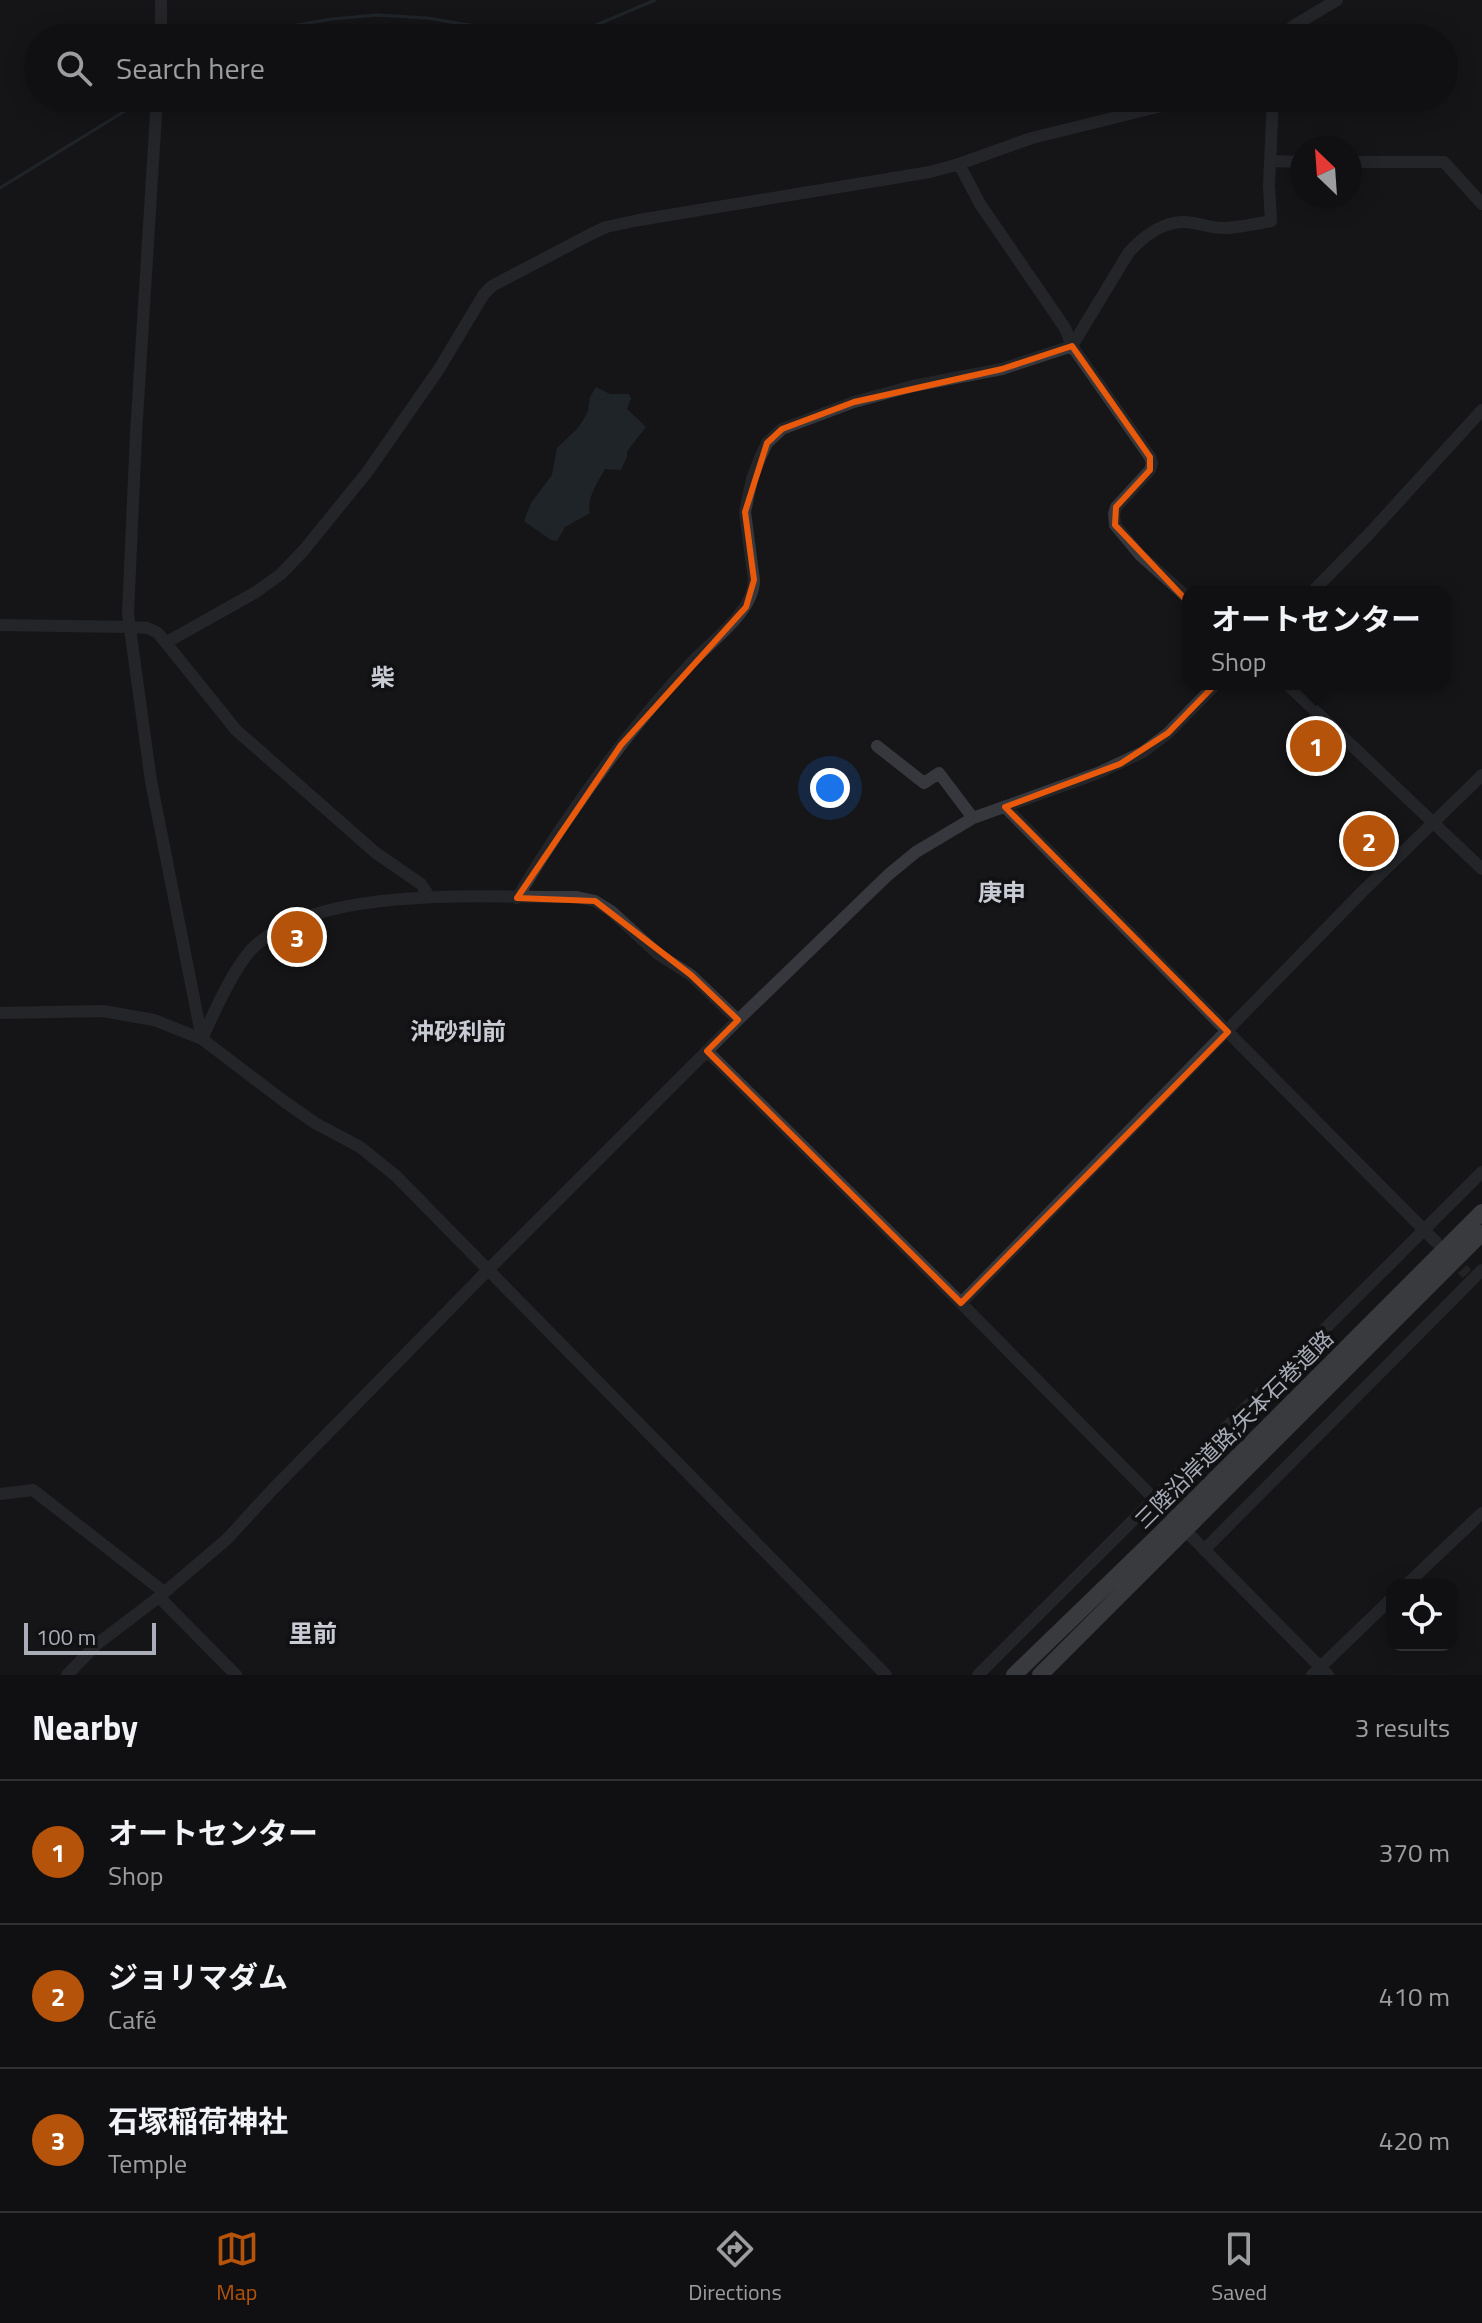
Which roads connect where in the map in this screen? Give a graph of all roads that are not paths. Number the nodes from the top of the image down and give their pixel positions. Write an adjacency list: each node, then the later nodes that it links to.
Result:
1 (161, 0): 3 (street)
2 (1337, 0): 4 (street)
3 (161, 24)
4 (1297, 24)
5 (155, 112): 18 (street)
6 (1137, 112): 11 (street)
7 (1273, 112): 8 (street)
8 (1271, 161): 9 (street); 13 (street)
9 (1290, 162)
10 (1362, 162): 12 (street)
11 (959, 164): 13 (street); 19 (street)
12 (1482, 204)
13 (1072, 346): 16 (street); 29 (street)
14 (1482, 410): 15 (street)
15 (1318, 586)
16 (1182, 593)
17 (0, 625): 18 (street)
18 (130, 627): 19 (street); 33 (street)
19 (167, 642): 28 (street)
20 (1210, 690): 24 (street)
21 (1293, 690): 26 (street)
22 (877, 746): 25 (street)
23 (1482, 775): 26 (street)
24 (1005, 807): 25 (street); 32 (street)
25 (973, 818): 31 (street)
26 (1434, 824): 27 (street); 32 (street)
27 (1482, 869)
28 (429, 896): 29 (street); 33 (street)
29 (517, 898): 31 (street)
30 (0, 1013): 33 (street)
31 (738, 1020): 34 (street)
32 (1228, 1032): 37 (street); 42 (street)
33 (202, 1039): 40 (street)
34 (707, 1051): 40 (street); 42 (street)
35 (1482, 1172): 37 (street)
36 (1482, 1212): 46 (highway, 三陸沿岸道路;矢本石巻道路)
37 (1424, 1231): 39 (street); 44 (street)
38 (1482, 1233): 46 (highway, 三陸沿岸道路;矢本石巻道路)
39 (1436, 1242)
40 (488, 1270): 50 (street); 55 (street)
41 (1476, 1278): 48 (street)
42 (961, 1303): 44 (street)
43 (0, 1494): 50 (street)
44 (1155, 1500): 48 (street); 56 (street)
45 (1482, 1513): 49 (street)
46 (1188, 1516): 47 (highway, 三陸沿岸道路;矢本石巻道路, bridge)
47 (1169, 1536): 57 (highway, 三陸沿岸道路;矢本石巻道路); 58 (highway, 三陸沿岸道路;矢本石巻道路)
48 (1204, 1550): 52 (street)
49 (1412, 1579)
50 (162, 1594): 53 (street); 54 (street)
51 (1386, 1604): 52 (street)
52 (1320, 1672)
53 (67, 1675)
54 (236, 1675)
55 (886, 1675)
56 (978, 1675)
57 (1014, 1675)
58 (1040, 1675)

